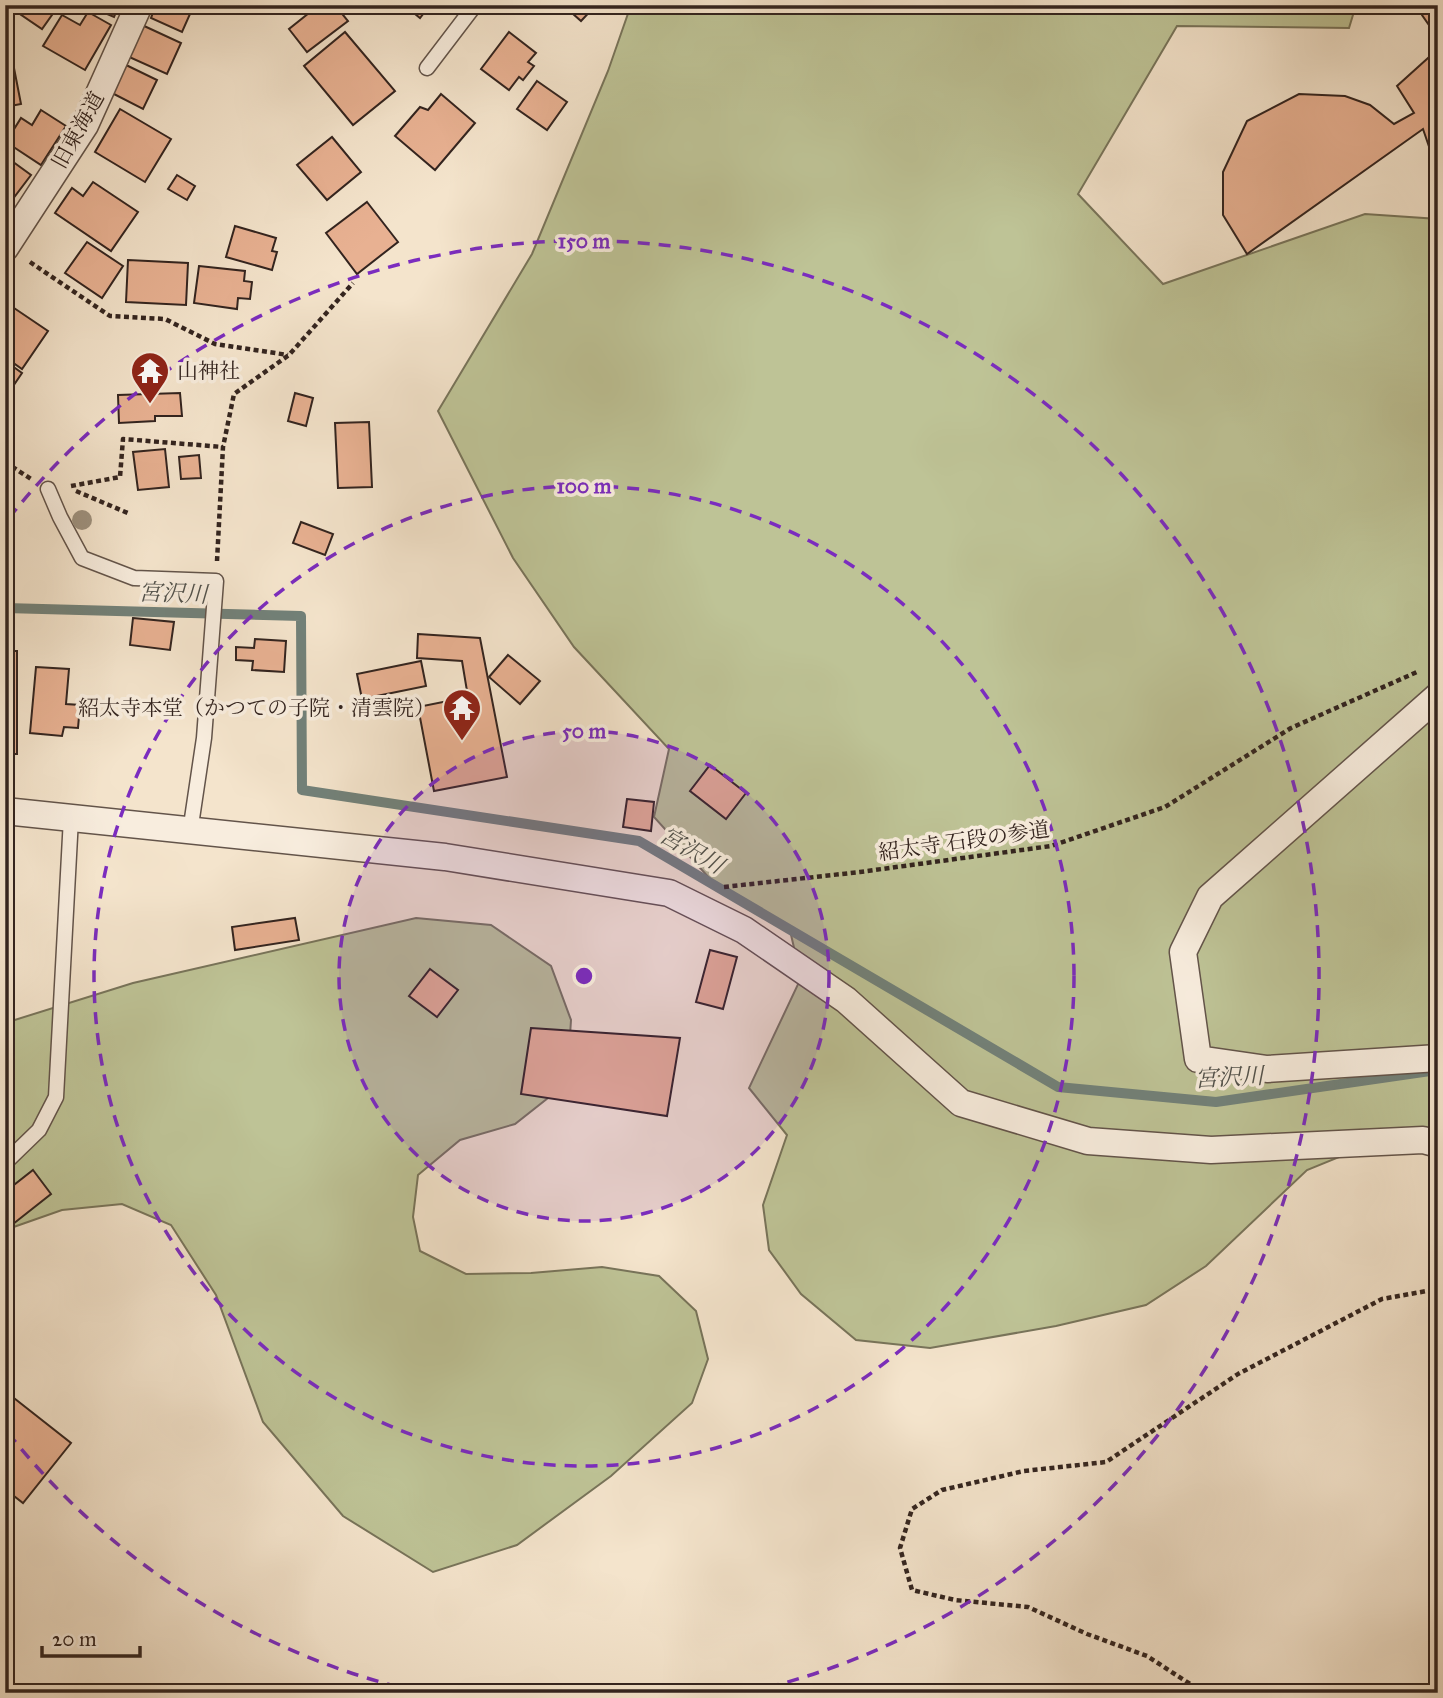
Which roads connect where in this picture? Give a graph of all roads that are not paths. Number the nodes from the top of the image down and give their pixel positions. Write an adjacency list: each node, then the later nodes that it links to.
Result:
1 (139, 5): 4 (street, 旧東海道)
2 (475, 5): 3 (lane)
3 (427, 68)
4 (6, 247)
5 (48, 489): 9 (lane)
6 (1438, 696): 10 (street)
7 (5, 811): 8 (street)
8 (71, 818): 9 (street); 12 (lane)
9 (190, 832): 11 (street)
10 (1438, 1059)
11 (1438, 1144)
12 (5, 1163)

